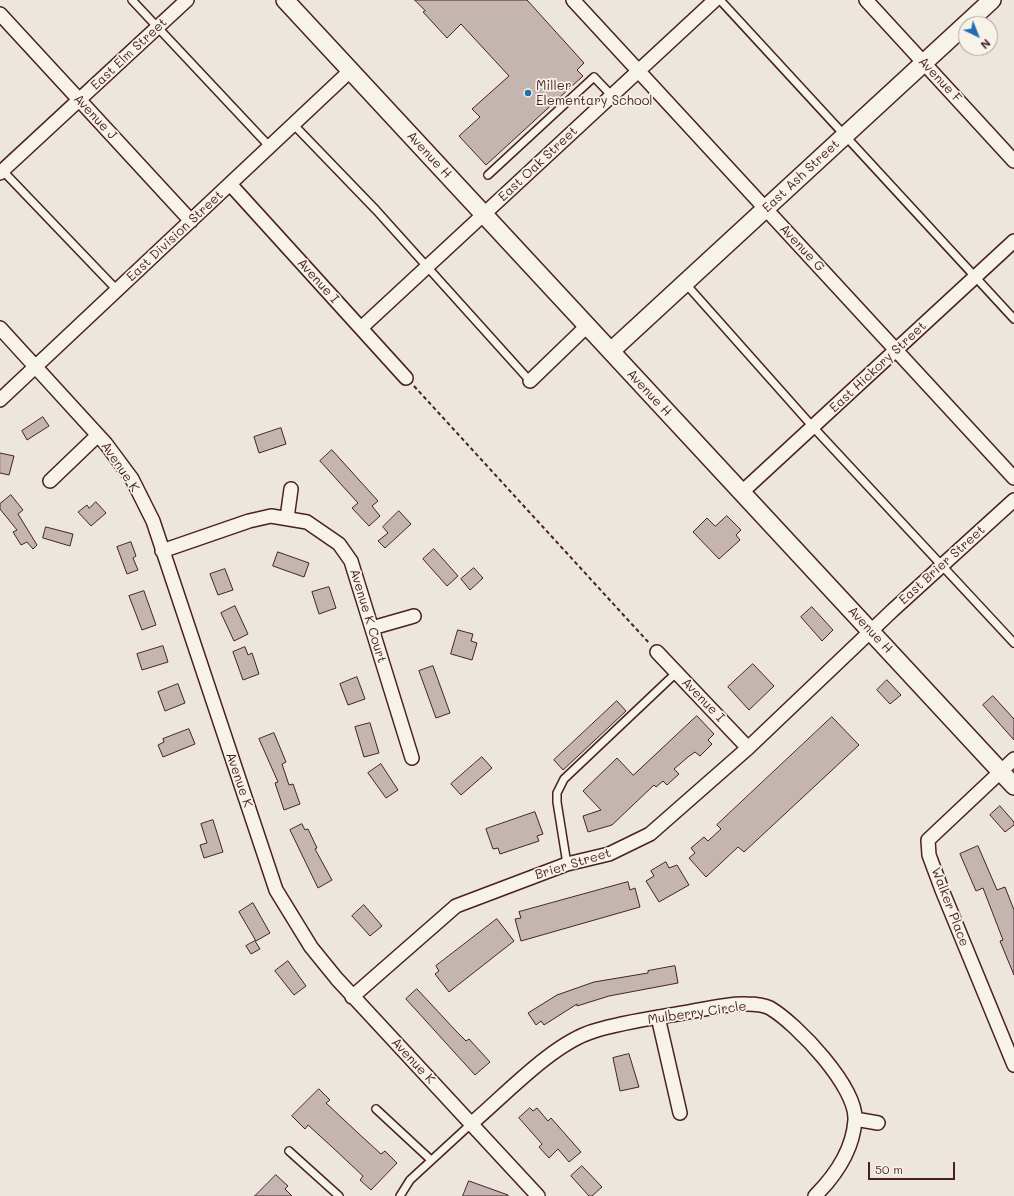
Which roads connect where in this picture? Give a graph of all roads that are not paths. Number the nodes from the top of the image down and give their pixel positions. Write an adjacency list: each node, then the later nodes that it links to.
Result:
1 (132, 0): 10 (lane)
2 (187, 0): 10 (street, East Elm Street)
3 (285, 0): 12 (street, Avenue H)
4 (573, 0): 13 (street, Avenue G)
5 (716, 0): 13 (street, East Oak Street)
6 (720, 0): 17 (lane)
7 (866, 0): 11 (street, Avenue F)
8 (992, 0): 11 (street, East Ash Street)
9 (0, 14): 15 (street, Avenue J)
10 (158, 28): 15 (street, East Elm Street); 18 (lane)
11 (924, 63): 17 (street, East Ash Street); 19 (street, Avenue F)
12 (350, 71): 16 (street, East Division Street); 24 (street, Avenue H)
13 (639, 71): 14 (street, East Oak Street); 23 (street, Avenue G)
14 (612, 96): 21 (lane); 24 (street, East Oak Street)
15 (80, 100): 20 (street, East Elm Street); 25 (street, Avenue J)
16 (293, 124): 18 (street, East Division Street); 27 (lane)
17 (845, 135): 23 (street, East Ash Street); 28 (lane)
18 (270, 147): 22 (street, East Division Street)
19 (1014, 161)
20 (1, 171): 30 (lane)
21 (488, 175)
22 (230, 184): 25 (street, East Division Street); 34 (street, Avenue I)
23 (765, 209): 29 (street, East Ash Street); 35 (street, Avenue G)
24 (484, 214): 27 (street, East Oak Street); 32 (street, Avenue H)
25 (191, 221): 30 (street, East Division Street)
26 (1014, 241): 28 (street, East Hickory Street)
27 (428, 267): 34 (street, East Oak Street); 39 (lane)
28 (976, 277): 31 (lane); 35 (street, East Hickory Street)
29 (685, 283): 36 (street, East Ash Street); 41 (lane)
30 (117, 290): 37 (street, East Division Street)
31 (1014, 319)
32 (587, 326): 36 (street, Avenue H); 39 (street)
33 (0, 328): 37 (street, Avenue K)
34 (361, 328): 38 (street, Avenue I)
35 (896, 350): 41 (street, East Hickory Street); 43 (street, Avenue G)
36 (611, 351): 46 (street, Avenue H)
37 (36, 367): 40 (street, East Division Street); 42 (street, Avenue K)
38 (406, 378)
39 (530, 381)
40 (0, 400)
41 (812, 427): 46 (street, East Hickory Street); 50 (lane)
42 (98, 435): 44 (street); 49 (street, Avenue K)
43 (1014, 478)
44 (50, 481)
45 (291, 489): 48 (street)
46 (742, 492): 53 (street, Avenue H)
47 (1014, 500): 50 (street, East Brier Street)
48 (287, 518): 49 (street, Avenue K Court); 52 (street, Avenue K Court)
49 (162, 551): 63 (street, Avenue K)
50 (942, 565): 53 (street, East Brier Street); 54 (lane)
51 (414, 616): 52 (street)
52 (372, 628): 58 (street, Avenue K Court)
53 (871, 632): 57 (street, Brier Street); 60 (street, Avenue H)
54 (1014, 643)
55 (657, 652): 56 (street, Avenue I)
56 (676, 673): 57 (street, Avenue I); 62 (lane)
57 (748, 748): 62 (street, Brier Street)
58 (412, 758)
59 (1014, 759): 60 (street)
60 (1001, 772): 61 (street, Avenue H); 65 (street, Walker Place)
61 (1014, 786)
62 (567, 864): 63 (street, Brier Street)
63 (352, 997): 69 (street, Avenue K)
64 (658, 1017): 67 (street); 68 (street, Mulberry Circle); 69 (street, Mulberry Circle)
65 (1014, 1065)
66 (376, 1109): 72 (lane)
67 (680, 1113)
68 (855, 1119): 70 (street); 76 (street, Mulberry Circle)
69 (472, 1123): 72 (lane); 75 (street, Avenue K)
70 (878, 1123)
71 (289, 1151): 73 (lane)
72 (431, 1160): 74 (lane)
73 (339, 1196)
74 (400, 1196)
75 (538, 1196)
76 (815, 1196)

